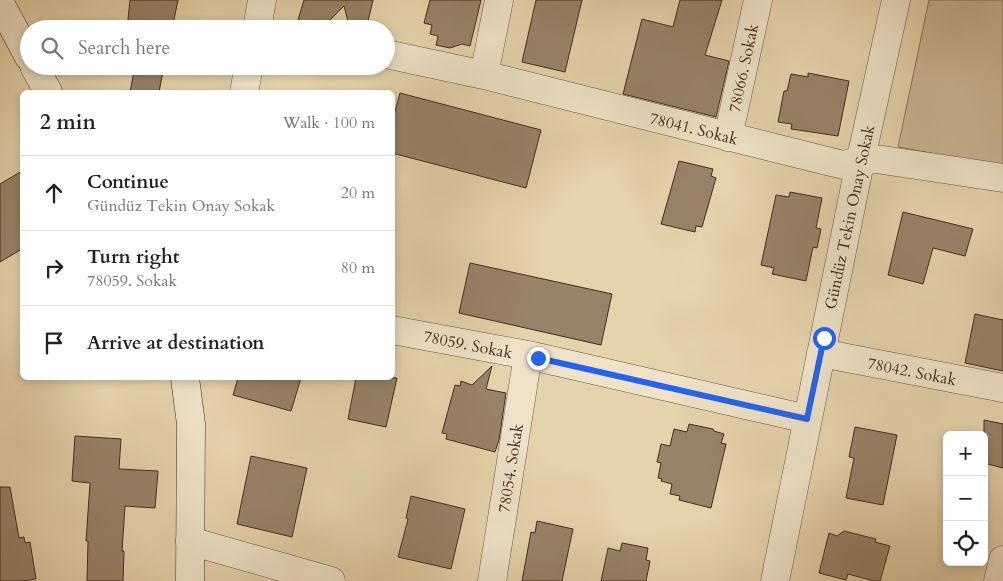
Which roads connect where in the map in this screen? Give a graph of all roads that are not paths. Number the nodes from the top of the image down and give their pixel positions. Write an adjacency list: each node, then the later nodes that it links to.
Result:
1 (499, 0): 9 (street)
2 (758, 0): 12 (street, 78066. Sokak)
3 (896, 0): 13 (street, Gündüz Tekin Onay Sokak)
4 (0, 3): 5 (street)
5 (20, 40)
6 (395, 56): 9 (street, 78041. Sokak)
7 (39, 75): 10 (street)
8 (247, 75): 11 (street)
9 (484, 75): 12 (street, 78041. Sokak)
10 (47, 90)
11 (244, 90)
12 (728, 137): 13 (street, 78041. Sokak)
13 (860, 161): 14 (street, 78041. Sokak); 16 (street, Gündüz Tekin Onay Sokak)
14 (1003, 178)
15 (395, 331): 17 (street, 78059. Sokak)
16 (821, 353): 19 (street, 78042. Sokak); 20 (street, Gündüz Tekin Onay Sokak)
17 (528, 356): 20 (street, 78059. Sokak); 25 (street, 78054. Sokak)
18 (185, 380): 21 (street)
19 (1003, 388)
20 (807, 419): 26 (street, Gündüz Tekin Onay Sokak)
21 (190, 541): 23 (street); 24 (street)
22 (1003, 560): 27 (street)
23 (190, 581)
24 (331, 581)
25 (492, 581)
26 (774, 581)
27 (998, 581)

